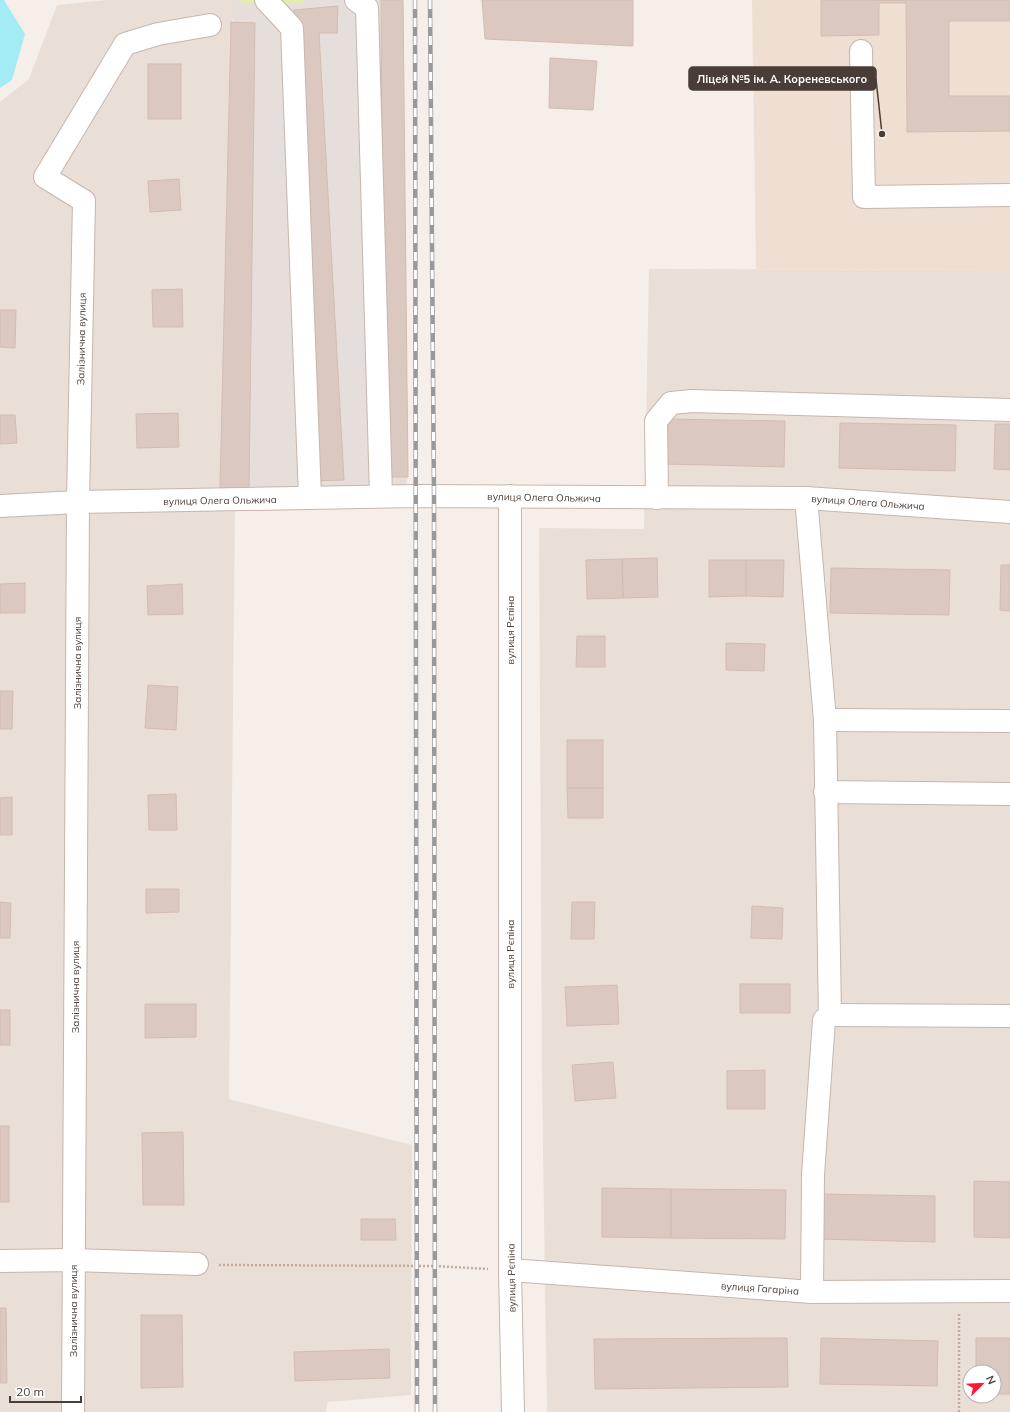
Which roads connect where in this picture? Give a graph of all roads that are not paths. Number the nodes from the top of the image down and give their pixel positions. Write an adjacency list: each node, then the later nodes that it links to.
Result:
1 (266, 0): 9 (street)
2 (356, 0): 7 (street)
3 (210, 25): 12 (street, Залізнична вулиця)
4 (861, 51): 5 (street)
5 (1010, 195)
6 (1010, 410): 10 (street)
7 (381, 496): 8 (street, вулиця Олега Ольжича); 9 (street, вулиця Олега Ольжича)
8 (510, 496): 10 (street, вулиця Олега Ольжича); 24 (street, вулиця Рєпіна)
9 (310, 498): 12 (street, вулиця Олега Ольжича)
10 (657, 498): 11 (street, вулиця Олега Ольжича)
11 (806, 498): 14 (street, вулиця Олега Ольжича); 15 (street)
12 (78, 502): 13 (street, вулиця Олега Ольжича); 21 (street, Залізнична вулиця)
13 (0, 506)
14 (1010, 512)
15 (824, 720): 16 (street); 17 (street)
16 (1010, 721)
17 (826, 792): 18 (street); 19 (street)
18 (1010, 794)
19 (830, 1016): 20 (street); 26 (street)
20 (1010, 1016)
21 (73, 1260): 22 (street); 23 (street); 27 (street, Залізнична вулиця)
22 (0, 1261)
23 (198, 1264)
24 (510, 1270): 26 (street, вулиця Гагаріна); 28 (street, вулиця Рєпіна)
25 (1010, 1291): 26 (street, вулиця Гагаріна)
26 (812, 1292)
27 (73, 1412)
28 (513, 1412)

